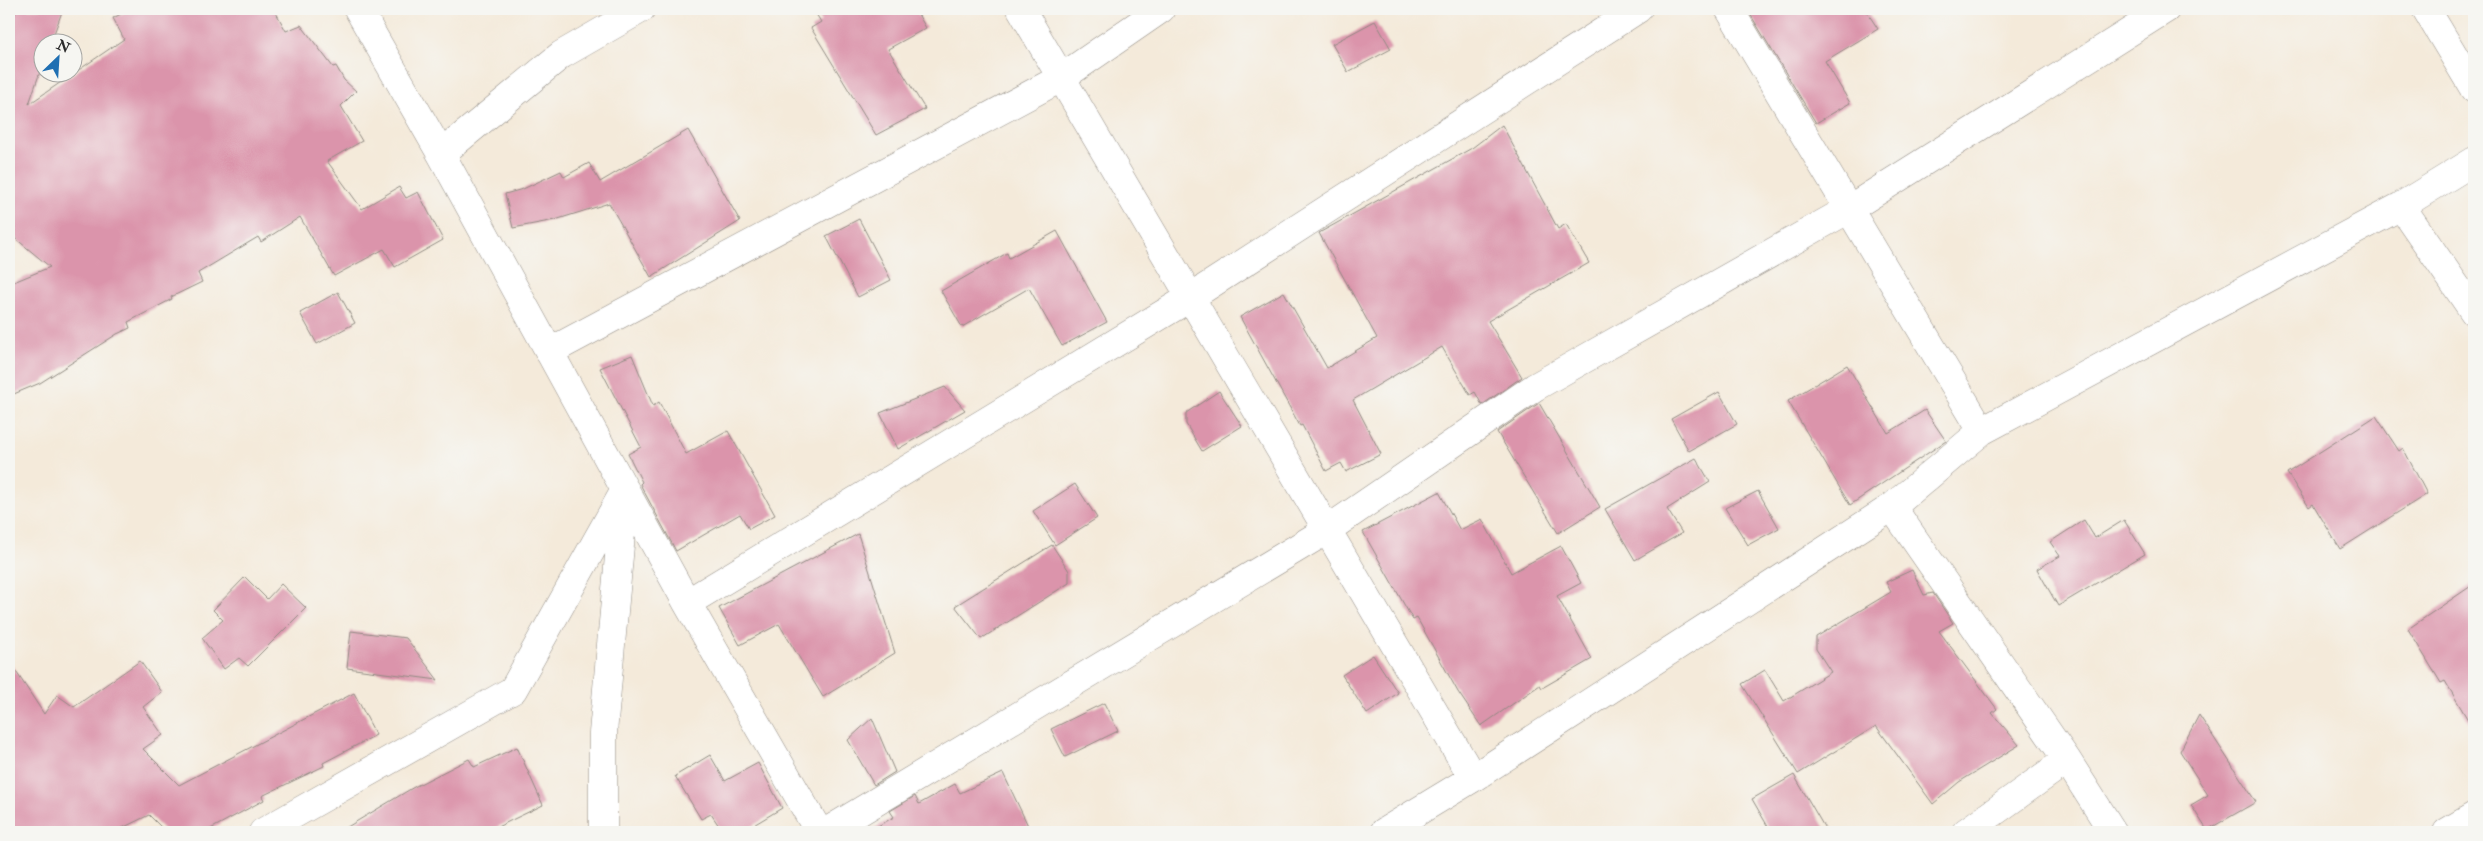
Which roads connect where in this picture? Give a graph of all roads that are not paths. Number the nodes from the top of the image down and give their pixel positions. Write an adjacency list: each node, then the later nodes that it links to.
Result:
1 (358, 9): 11 (street)
2 (641, 9): 11 (street)
3 (1021, 9): 9 (street)
4 (1161, 9): 9 (street)
5 (1638, 9): 15 (street)
6 (1729, 9): 14 (street)
7 (2166, 9): 14 (street)
8 (2426, 9): 10 (street)
9 (1061, 78): 15 (street); 17 (street)
10 (2474, 89)
11 (441, 154): 17 (street)
12 (2474, 161): 13 (street)
13 (2401, 206): 16 (street); 18 (street)
14 (1849, 209): 18 (street); 21 (street)
15 (1191, 297): 21 (street); 22 (street)
16 (2474, 312)
17 (549, 352): 19 (street)
18 (1982, 431): 20 (street)
19 (626, 490): 22 (street); 27 (street); 28 (street)
20 (1892, 507): 23 (street); 24 (street)
21 (1327, 530): 24 (street); 30 (street)
22 (687, 603): 29 (street)
23 (2067, 760): 31 (street); 32 (street)
24 (1473, 778): 26 (street)
25 (2474, 816): 33 (street)
26 (1396, 829)
27 (263, 832)
28 (603, 832)
29 (819, 832)
30 (826, 832)
31 (1966, 832)
32 (2113, 832)
33 (2447, 832)

